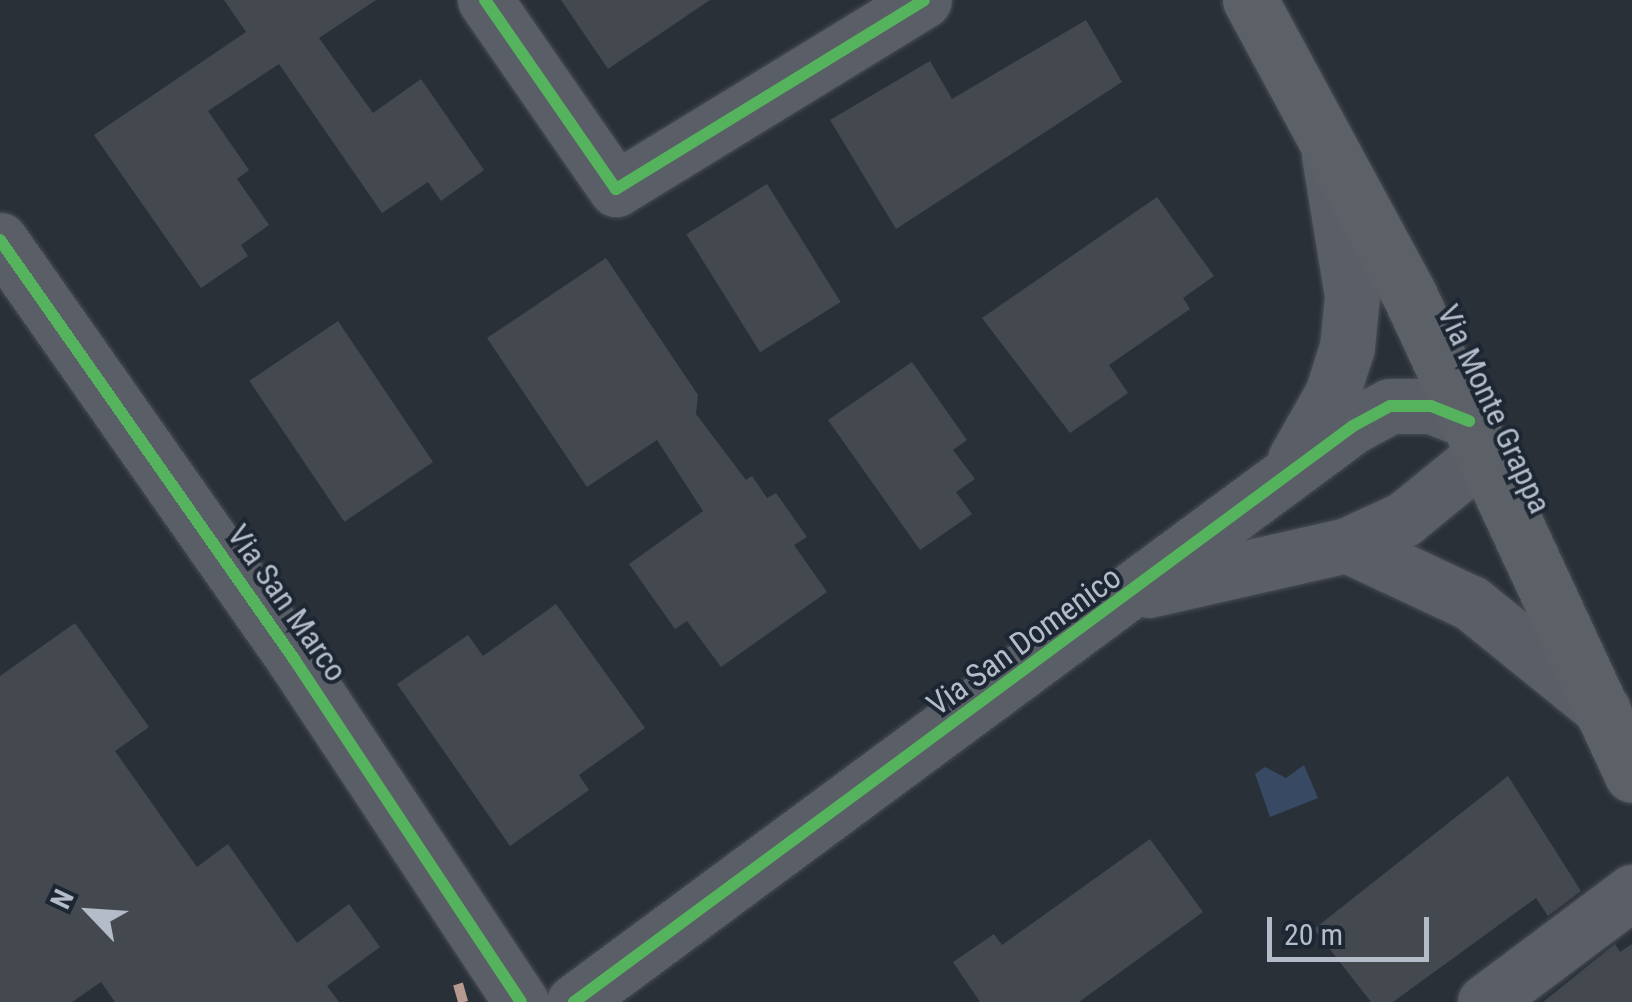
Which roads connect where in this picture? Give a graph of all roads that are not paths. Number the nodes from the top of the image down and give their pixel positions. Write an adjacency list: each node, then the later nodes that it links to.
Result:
1 (485, 0): 2 (street)
2 (924, 0)
3 (1250, 0): 4 (main road, Via Monte Grappa)
4 (1325, 137): 6 (main road, Via Monte Grappa); 7 (street, Via San Domenico)
5 (0, 240): 13 (street, Via San Marco)
6 (1477, 437): 7 (street, Via San Domenico); 8 (street, Via San Domenico); 10 (main road, Via Monte Grappa)
7 (1288, 470): 9 (street, Via San Domenico)
8 (1346, 545): 9 (street, Via San Domenico); 10 (street)
9 (1136, 593): 14 (street, Via San Domenico)
10 (1603, 710): 11 (main road, Via Monte Grappa)
11 (1632, 774)
12 (1632, 892): 15 (street)
13 (521, 1002)
14 (574, 1002)
15 (1485, 1002)

